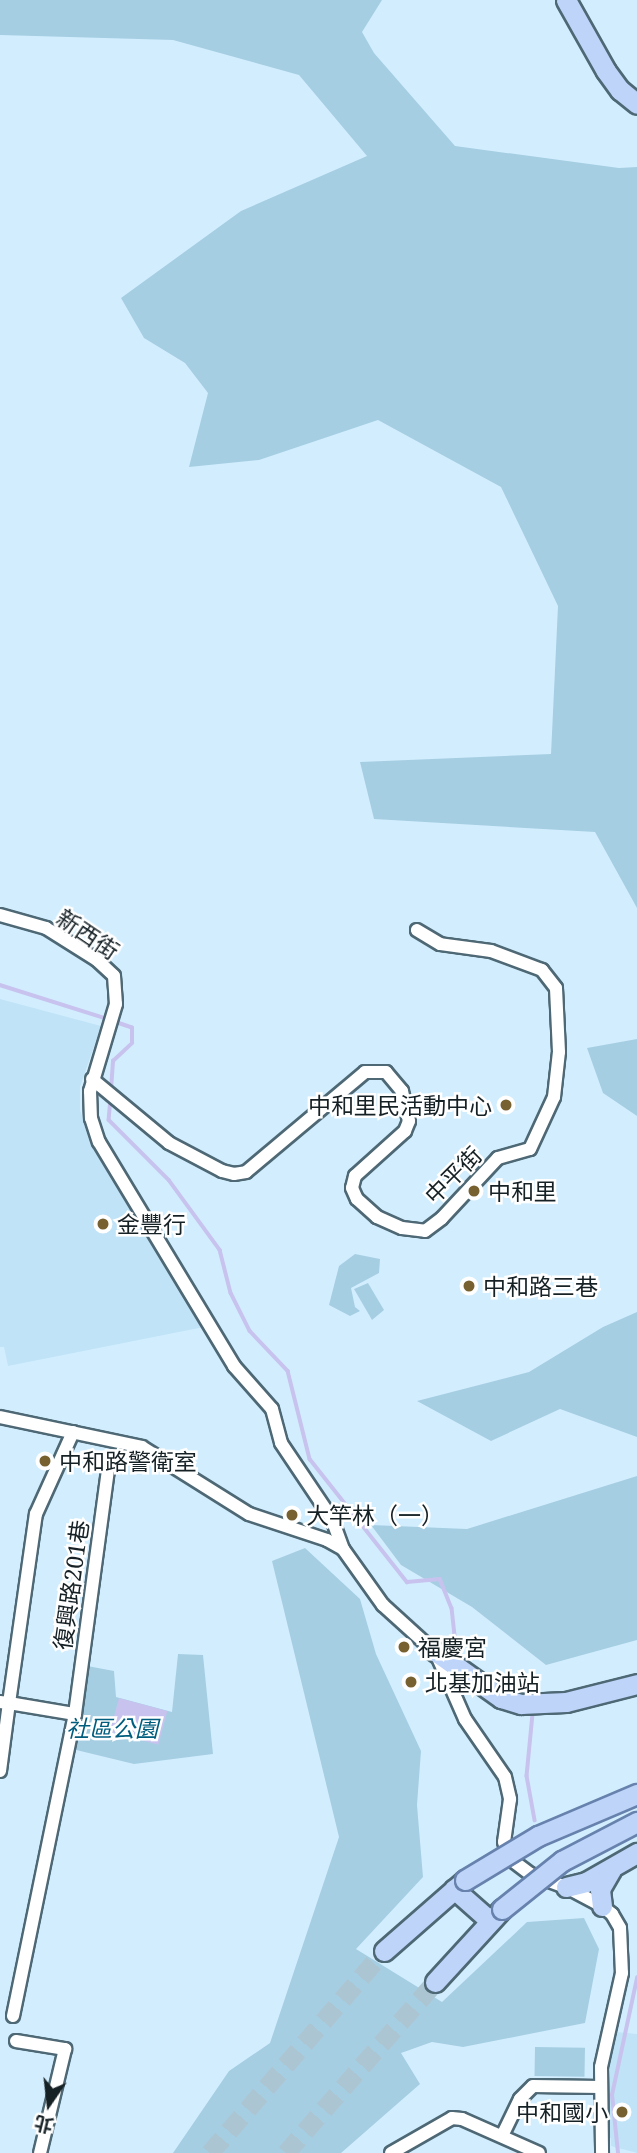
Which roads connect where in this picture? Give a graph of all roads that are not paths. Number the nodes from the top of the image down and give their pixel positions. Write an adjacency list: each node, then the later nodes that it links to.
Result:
1 (566, 0): 2 (main road)
2 (637, 104)
3 (0, 915): 5 (street, 新西街)
4 (417, 930): 6 (street, 中平街)
5 (92, 1079): 6 (street, 中平街); 7 (street)
6 (115, 1101): 7 (street)
7 (91, 1118): 11 (street)
8 (0, 1417): 9 (street)
9 (73, 1432): 12 (street); 18 (street, 復興路201巷)
10 (109, 1462): 19 (street, 復興路201巷)
11 (332, 1520): 12 (street); 13 (street)
12 (312, 1534): 13 (street)
13 (343, 1549): 14 (street)
14 (432, 1649): 15 (street); 16 (main road)
15 (445, 1672): 16 (main road); 26 (street)
16 (466, 1673): 17 (main road)
17 (637, 1684)
18 (5, 1703): 19 (street); 20 (street, 復興路201巷)
19 (75, 1714): 31 (street, 復興路201巷)
20 (0, 1771)
21 (637, 1794): 25 (main road, bridge)
22 (637, 1822): 28 (main road, bridge)
23 (637, 1853): 24 (main road)
24 (611, 1870): 26 (main road); 27 (main road)
25 (460, 1885): 28 (main road); 29 (main road)
26 (566, 1887): 27 (street)
27 (602, 1906): 33 (street)
28 (495, 1914): 30 (main road)
29 (384, 1951)
30 (435, 1982)
31 (13, 2016)
32 (16, 2041): 35 (street)
33 (600, 2087): 34 (street); 38 (street)
34 (502, 2136): 36 (street); 37 (street)
35 (40, 2153)
36 (391, 2153)
37 (539, 2153)
38 (602, 2153)

